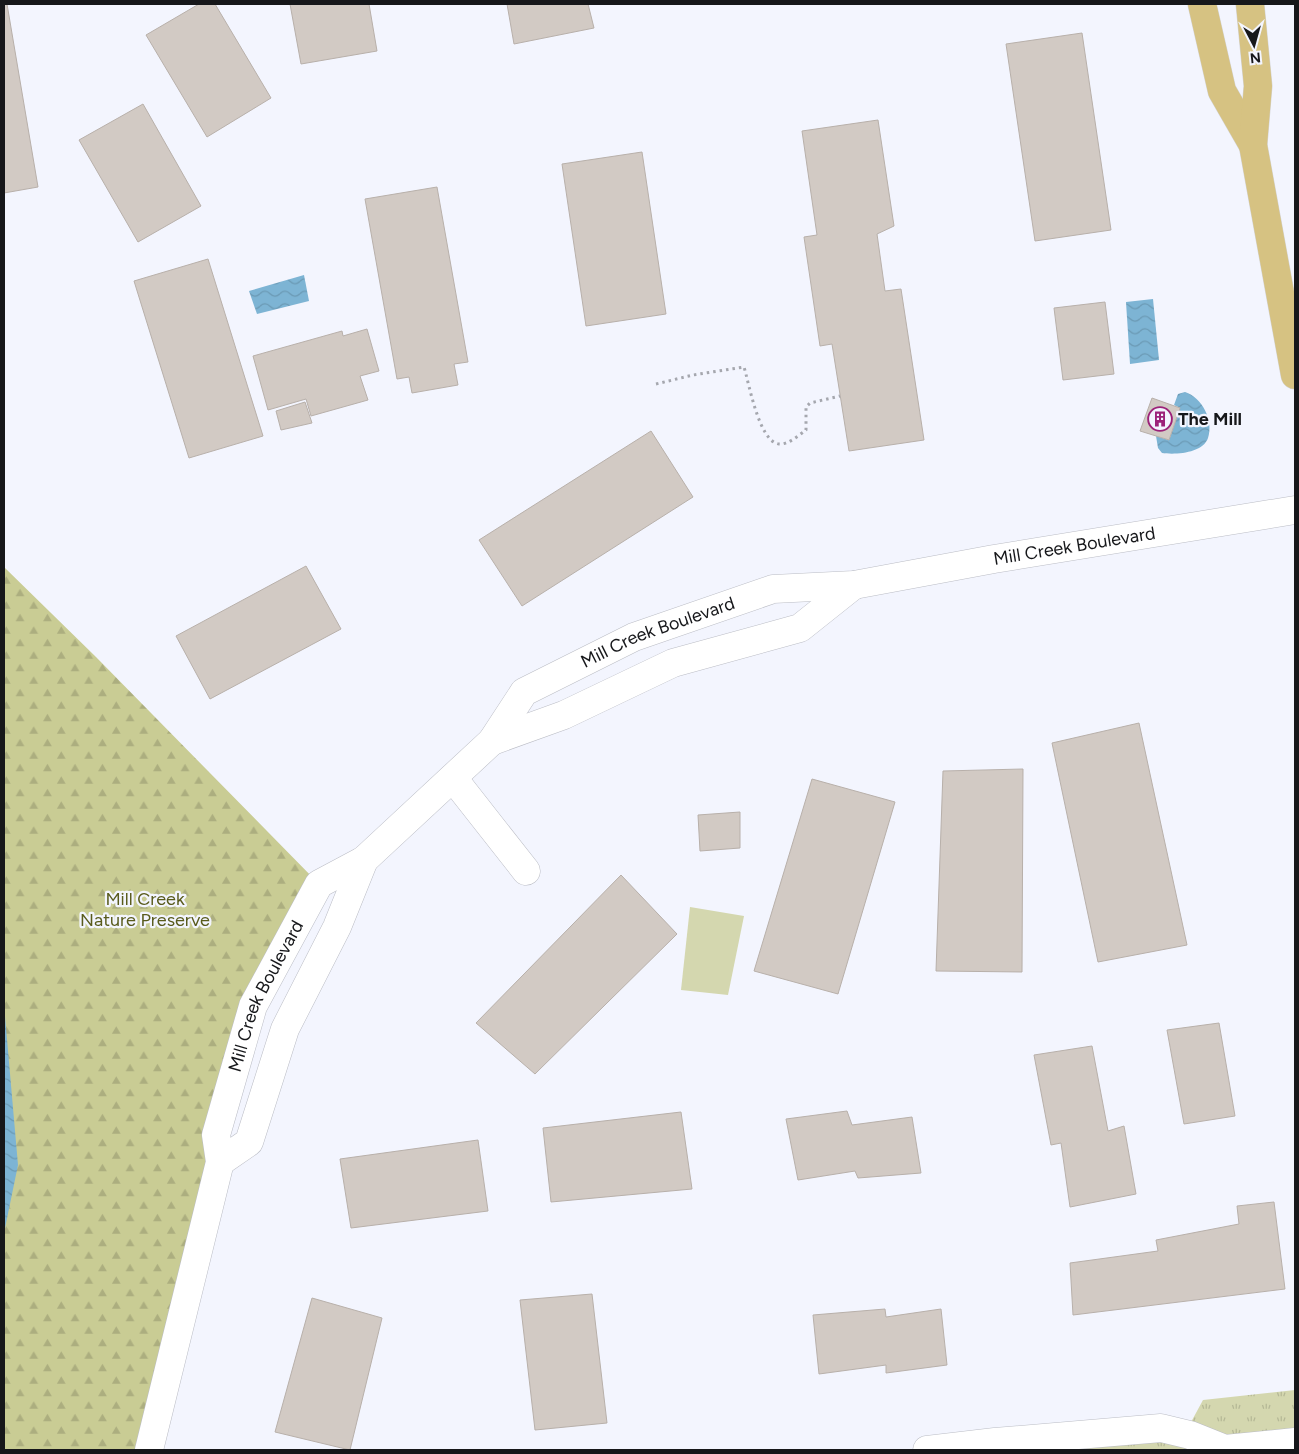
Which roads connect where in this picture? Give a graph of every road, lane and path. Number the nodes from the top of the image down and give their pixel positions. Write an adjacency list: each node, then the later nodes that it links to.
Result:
1 (1202, 4): 3 (main road)
2 (1250, 4): 3 (main road)
3 (1253, 145): 4 (main road)
4 (1295, 375)
5 (656, 384): 6 (path)
6 (840, 396)
7 (1295, 510): 8 (street, Mill Creek Boulevard)
8 (854, 585): 9 (street, Mill Creek Boulevard); 9 (street, Mill Creek Boulevard)
9 (492, 741): 10 (street, Mill Creek Boulevard)
10 (453, 778): 11 (street, Mill Creek Boulevard); 12 (street)
11 (364, 860): 13 (street, Mill Creek Boulevard); 13 (street, Mill Creek Boulevard)
12 (526, 871)
13 (220, 1162): 15 (street, Mill Creek Boulevard)
14 (1295, 1442): 16 (street)
15 (149, 1450)
16 (927, 1450)

